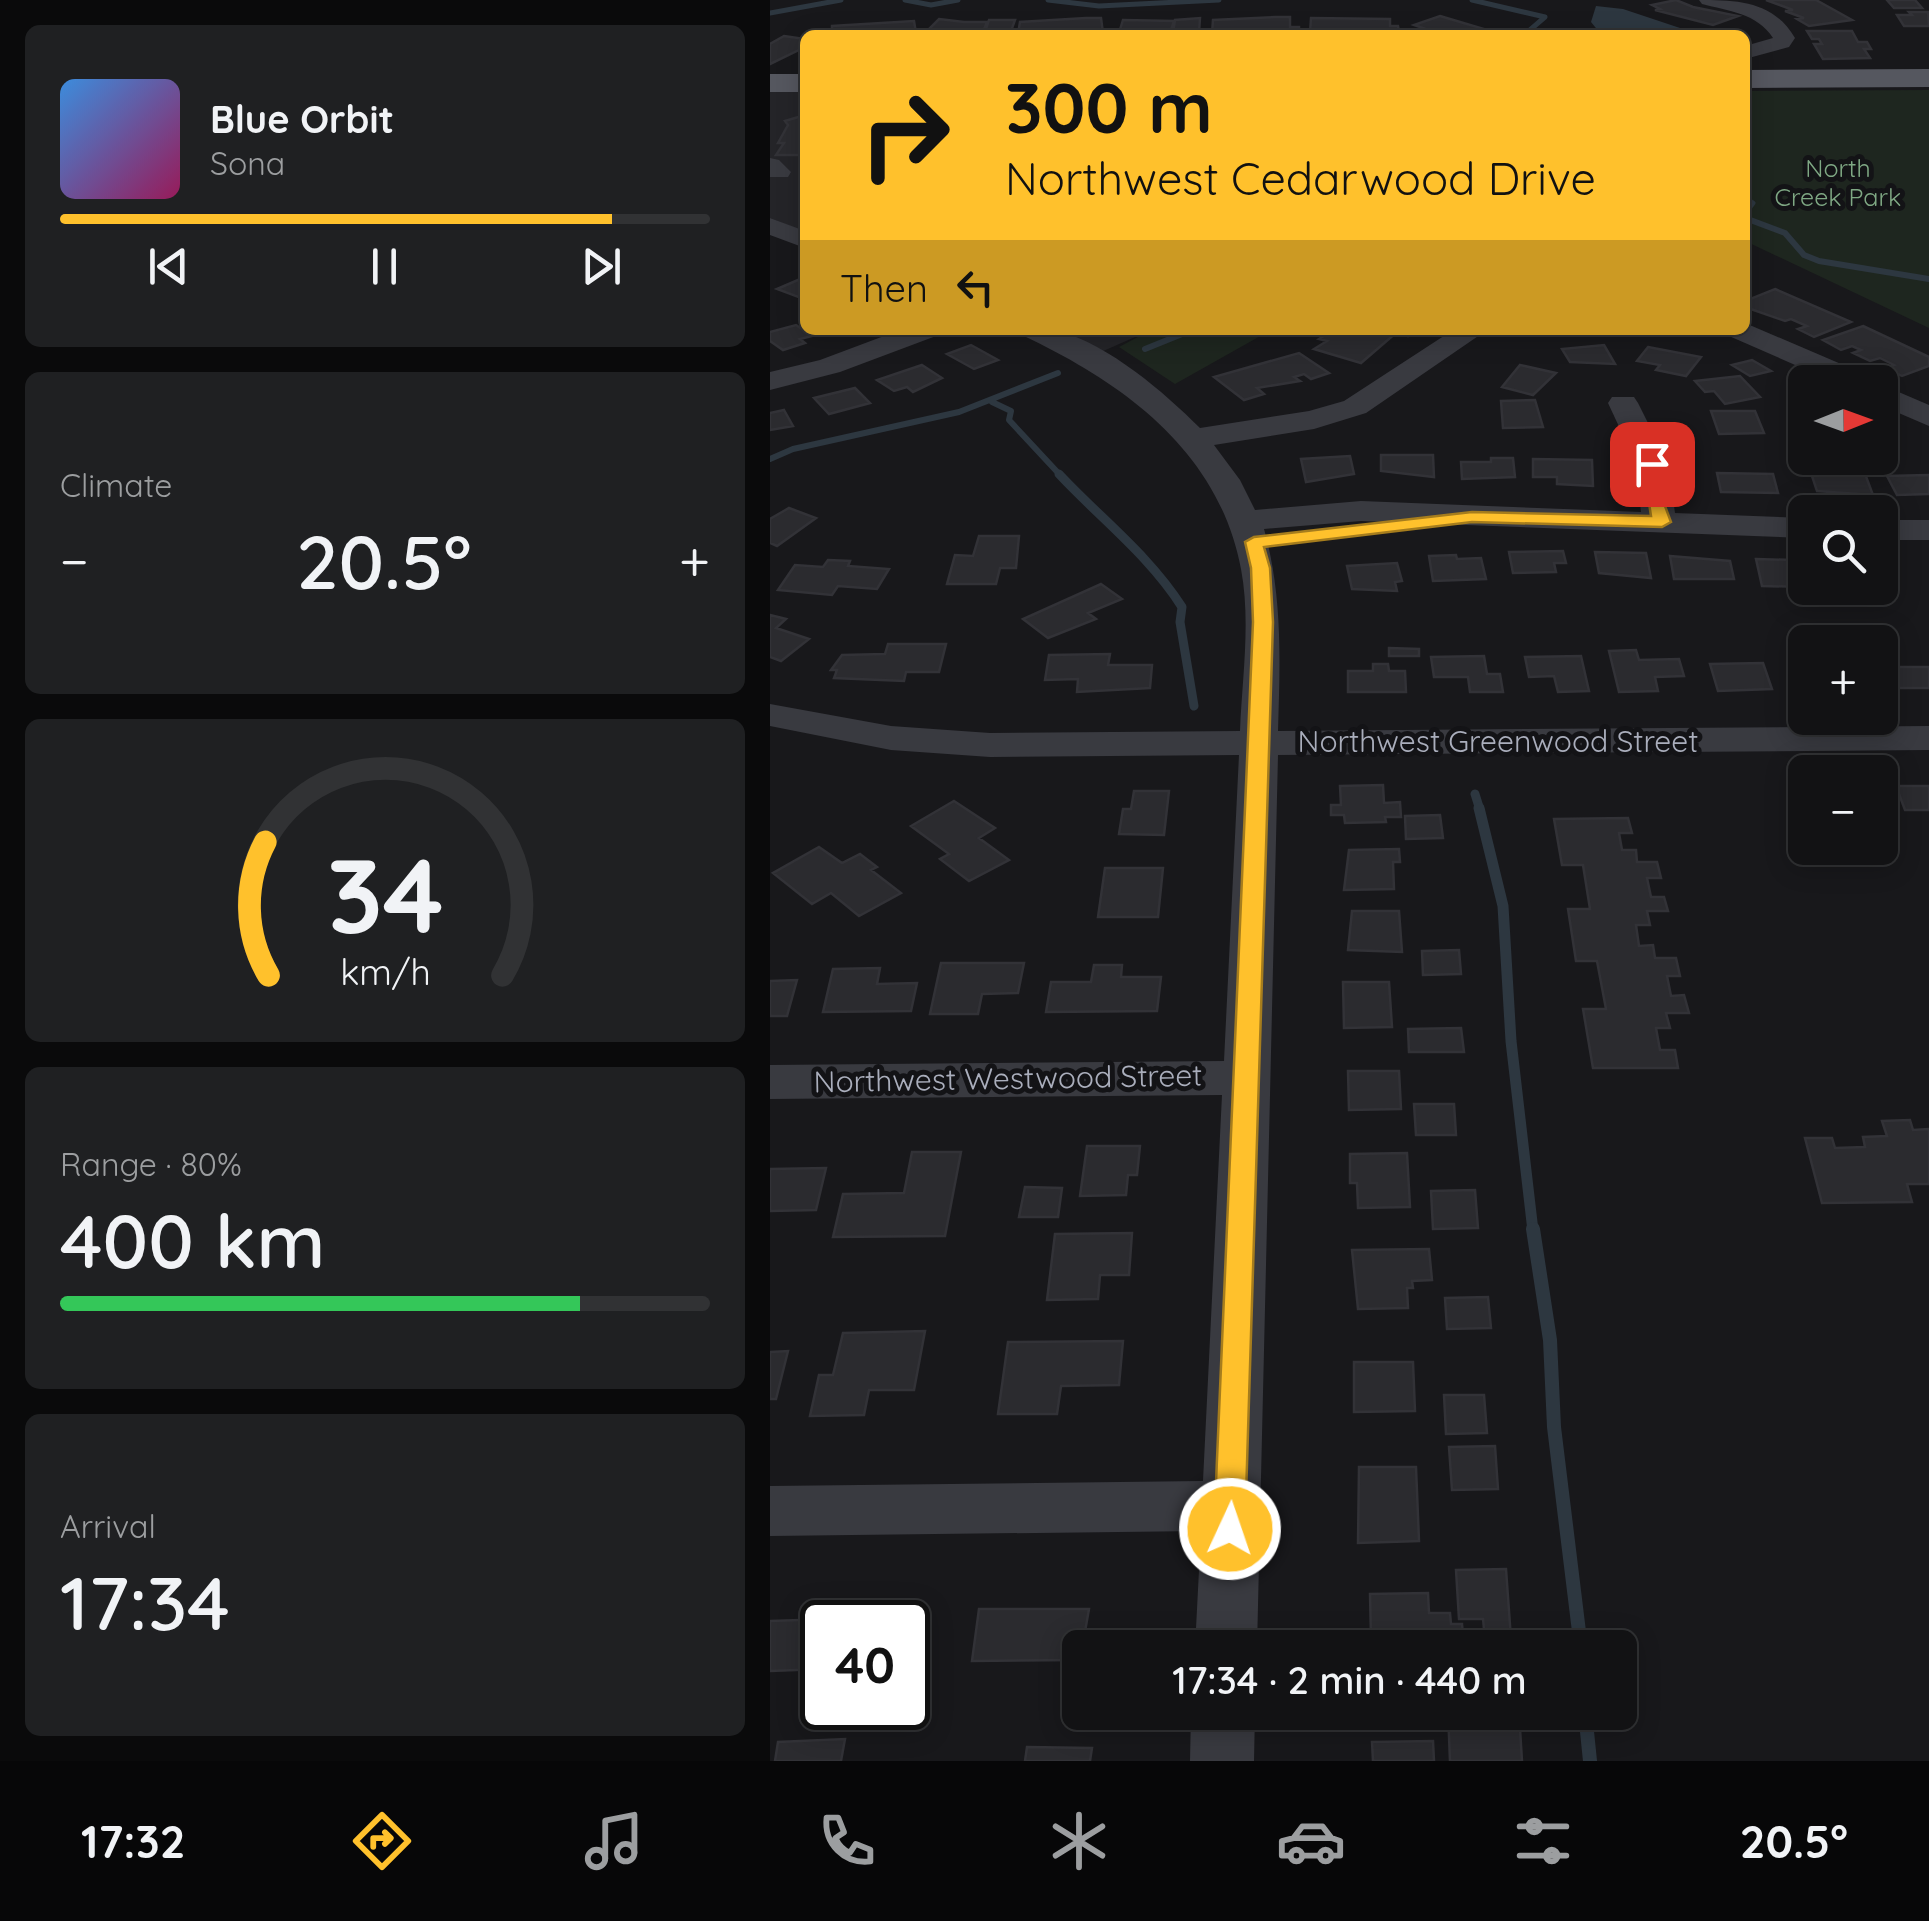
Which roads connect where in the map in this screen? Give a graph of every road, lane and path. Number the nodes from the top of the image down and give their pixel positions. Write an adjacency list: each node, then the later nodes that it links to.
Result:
1 (1709, 0): 2 (street)
2 (1750, 51)
3 (1929, 78): 4 (main road)
4 (1750, 79)
5 (770, 83): 6 (main road)
6 (800, 83)
7 (770, 226): 8 (street)
8 (800, 238)
9 (913, 335): 14 (street)
10 (1043, 335): 18 (street)
11 (1464, 335): 18 (street)
12 (1750, 335): 13 (street)
13 (1819, 365)
14 (770, 381)
15 (1898, 401): 17 (street)
16 (1622, 403): 19 (street)
17 (1929, 416)
18 (1193, 440): 23 (street)
19 (1662, 522): 20 (street); 23 (street)
20 (1788, 527)
21 (1898, 530): 22 (street)
22 (1929, 530)
23 (1250, 532): 26 (street)
24 (770, 715): 26 (street, Northwest Greenwood Street)
25 (1929, 738): 26 (street, Northwest Greenwood Street)
26 (1258, 743): 27 (street)
27 (1245, 1078): 28 (street, Northwest Westwood Street); 29 (street)
28 (770, 1082)
29 (1230, 1506): 30 (street); 31 (street)
30 (770, 1512)
31 (1227, 1630)
32 (1223, 1730): 33 (street)
33 (1222, 1761)

